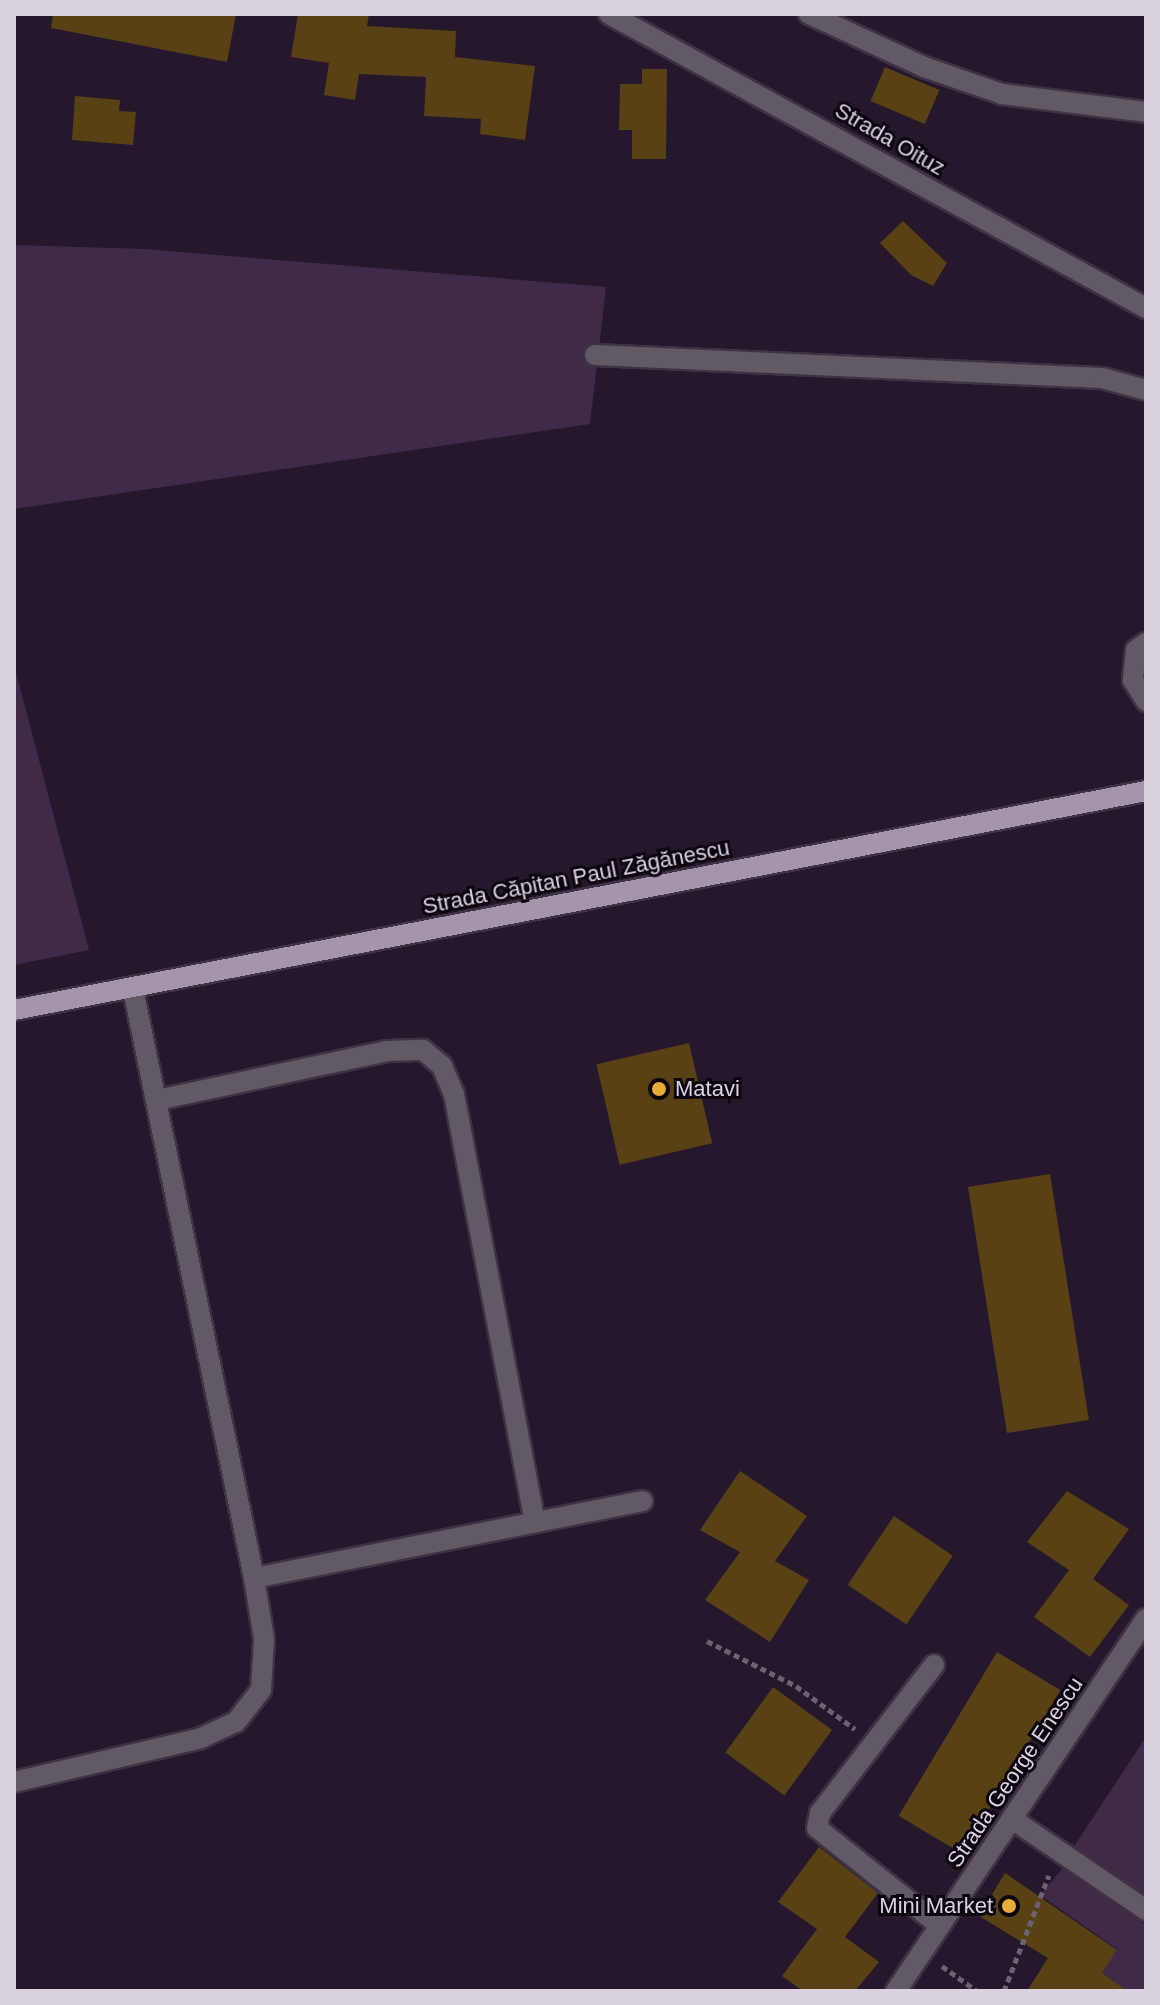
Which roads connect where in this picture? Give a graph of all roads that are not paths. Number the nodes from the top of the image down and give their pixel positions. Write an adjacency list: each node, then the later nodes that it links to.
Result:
1 (609, 14): 4 (street, Strada Oituz)
2 (809, 14): 3 (street)
3 (1146, 112)
4 (1146, 308)
5 (595, 355): 6 (street)
6 (1146, 390)
7 (1146, 643): 8 (street)
8 (1146, 701)
9 (1146, 791): 10 (main road, Strada Căpitan Paul Zăgănescu)
10 (133, 989): 11 (main road, Strada Căpitan Paul Zăgănescu); 12 (street)
11 (14, 1010)
12 (157, 1100): 14 (street); 15 (street)
13 (642, 1501): 14 (street)
14 (535, 1521): 15 (street)
15 (254, 1578): 18 (street)
16 (1146, 1619): 19 (street, Strada George Enescu)
17 (934, 1665): 21 (street)
18 (14, 1782)
19 (1012, 1819): 20 (street); 21 (street, Strada George Enescu)
20 (1146, 1910)
21 (940, 1926): 22 (street, Strada George Enescu)
22 (896, 1991)

